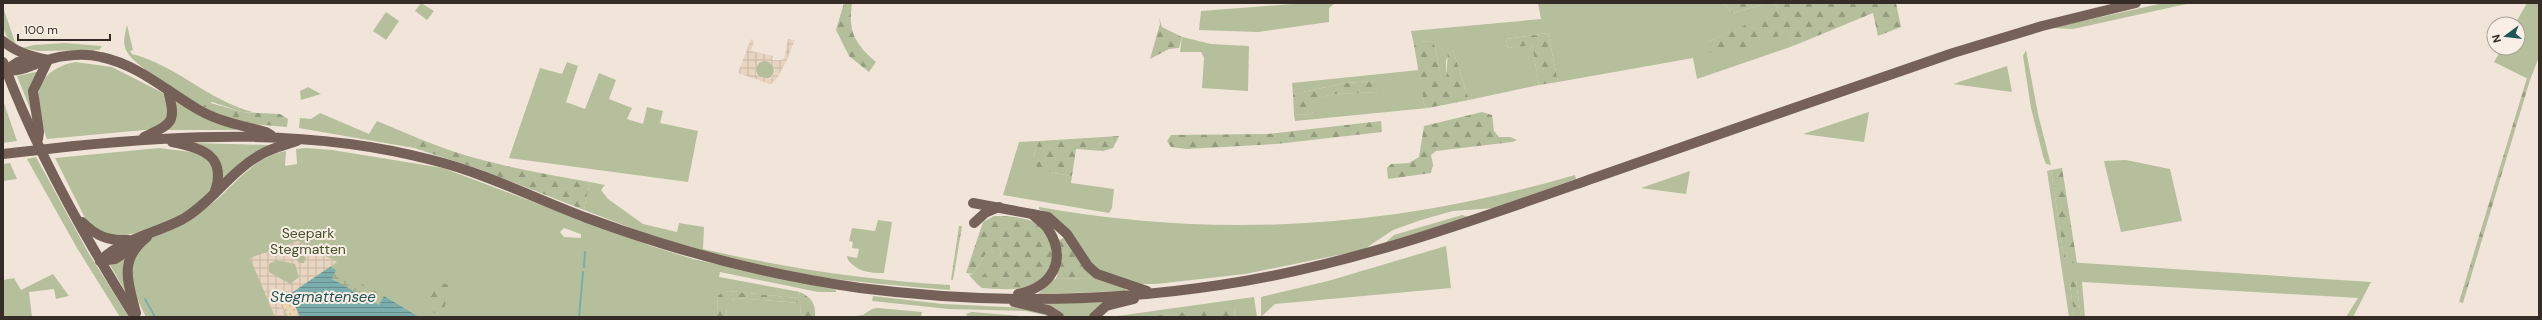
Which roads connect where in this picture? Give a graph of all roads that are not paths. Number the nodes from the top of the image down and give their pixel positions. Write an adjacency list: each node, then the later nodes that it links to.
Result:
1 (2136, 3): 20 (main road)
2 (3, 41): 3 (main road)
3 (34, 57): 4 (main road); 5 (main road)
4 (48, 60): 5 (main road); 6 (main road); 9 (main road)
5 (4, 66): 9 (main road)
6 (168, 90): 8 (main road); 10 (main road)
7 (154, 139): 8 (main road); 10 (main road); 12 (main road)
8 (139, 140): 11 (main road, bridge)
9 (37, 141): 15 (main road)
10 (277, 141): 12 (main road); 21 (main road)
11 (3, 154)
12 (214, 195): 18 (main road)
13 (973, 203): 14 (main road)
14 (1000, 207): 16 (main road); 17 (main road)
15 (74, 213): 18 (main road); 19 (main road)
16 (1031, 213): 20 (main road); 21 (main road)
17 (974, 223)
18 (132, 244): 19 (main road); 22 (main road)
19 (100, 261): 22 (main road)
20 (1155, 293): 21 (main road); 24 (main road)
21 (998, 298): 23 (main road)
22 (136, 317)
23 (1059, 317)
24 (1094, 317)

